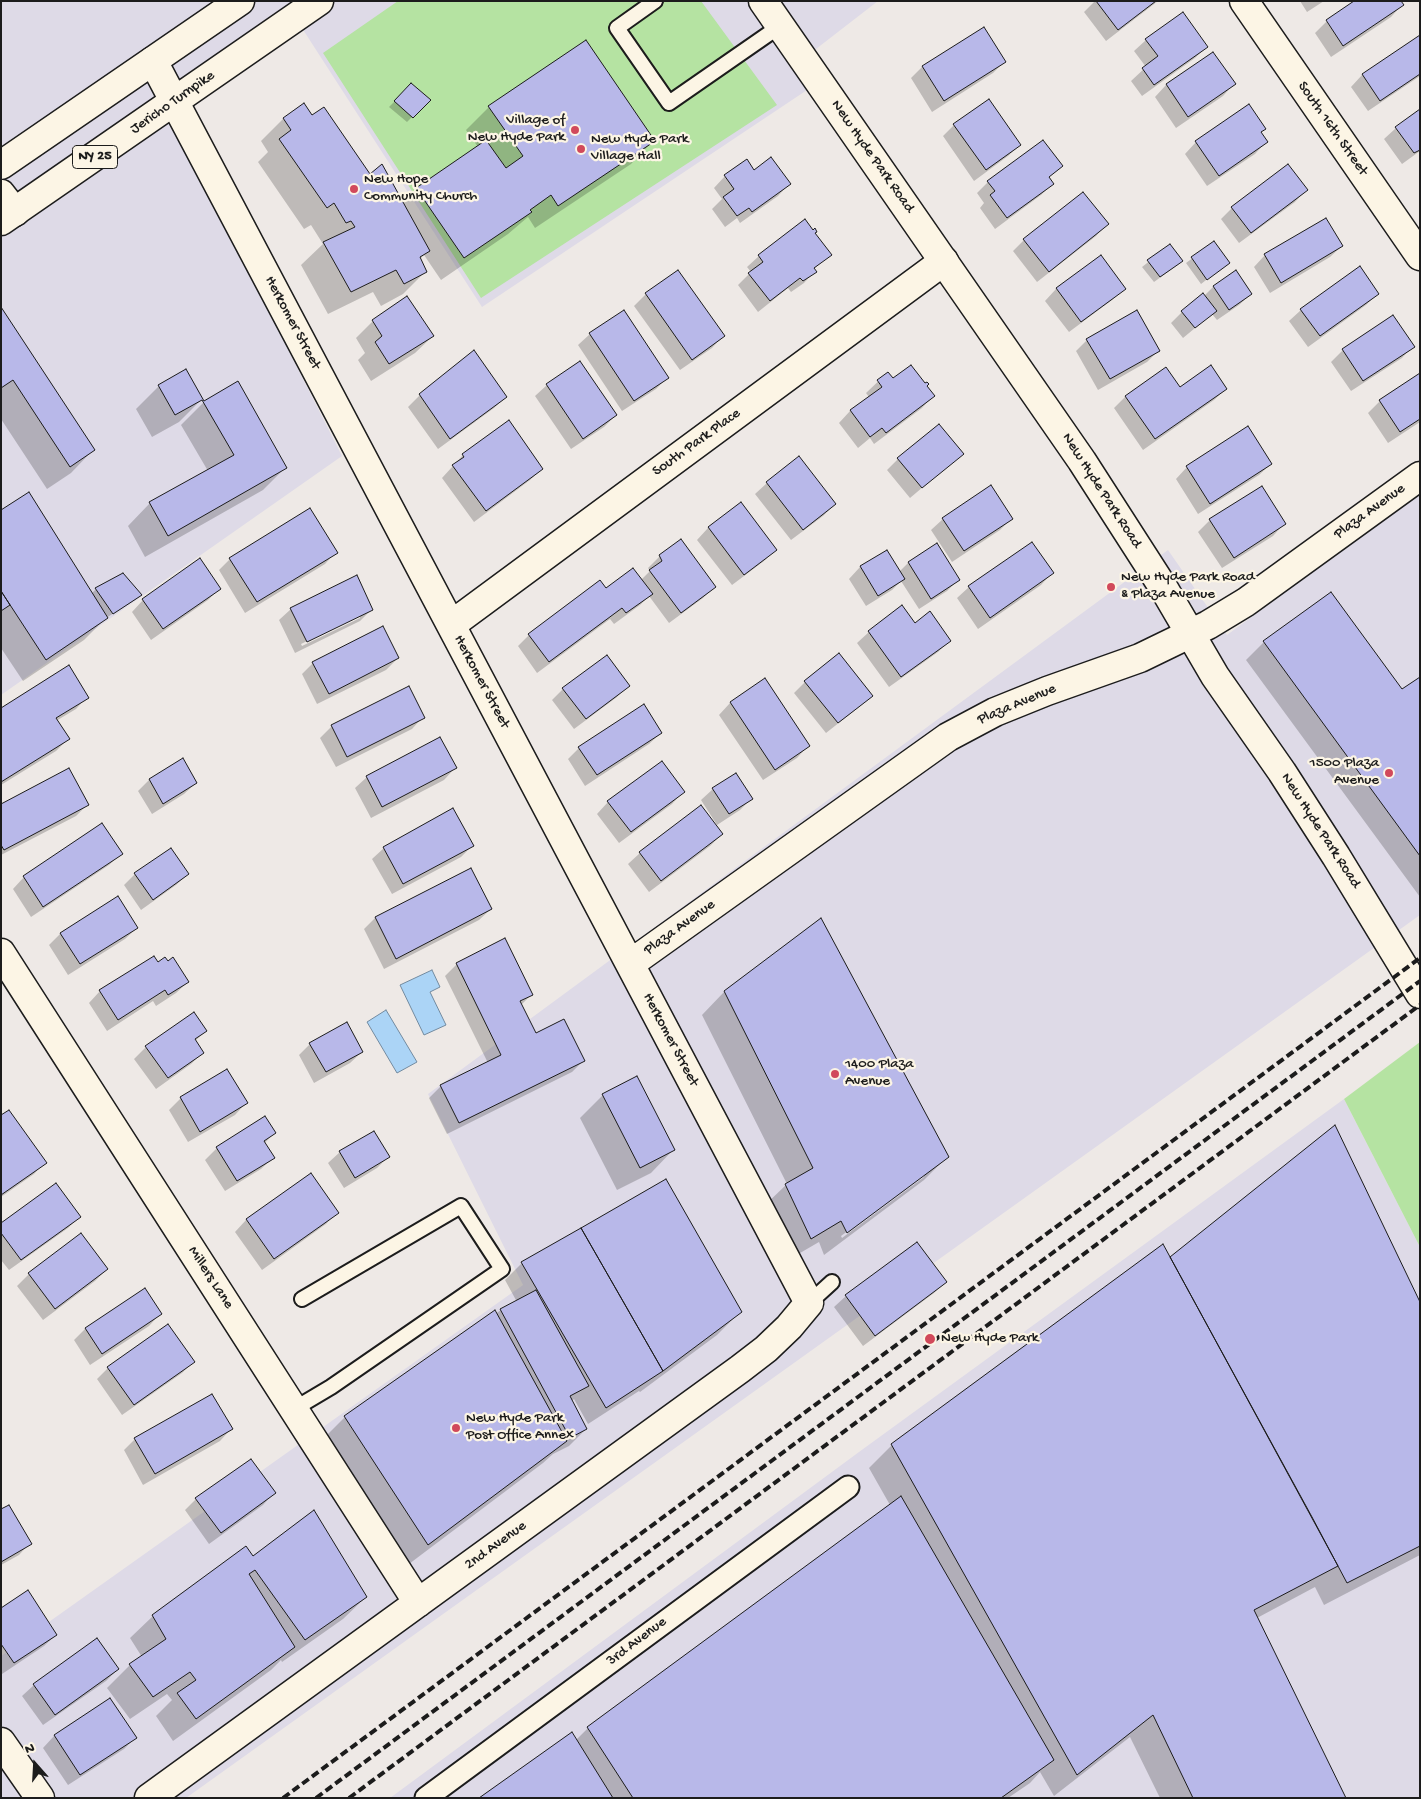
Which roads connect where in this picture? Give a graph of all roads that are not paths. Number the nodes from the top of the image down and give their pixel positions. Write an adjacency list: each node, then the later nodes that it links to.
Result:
1 (240, 1): 7 (street)
2 (319, 1): 8 (street, Jericho Turnpike / NY 25)
3 (655, 1): 6 (lane)
4 (763, 1): 6 (street, New Hyde Park Road)
5 (1244, 1): 11 (street, South 16th Street)
6 (780, 26): 12 (street, New Hyde Park Road)
7 (153, 61): 8 (street, Herkomer Street); 9 (street)
8 (175, 102): 10 (street, Jericho Turnpike / NY 25); 14 (street, Herkomer Street)
9 (1, 165)
10 (6, 209)
11 (1420, 256)
12 (944, 261): 14 (street, South Park Place); 15 (street, New Hyde Park Road)
13 (1420, 476): 15 (street, Plaza Avenue)
14 (451, 625): 17 (street, Herkomer Street)
15 (1190, 634): 17 (street, Plaza Avenue); 18 (street, New Hyde Park Road)
16 (1, 954): 22 (street, Millers Lane)
17 (630, 964): 21 (street, Herkomer Street)
18 (1420, 994)
19 (832, 1282): 21 (lane, 2nd Avenue)
20 (302, 1299): 22 (lane)
21 (809, 1303): 24 (street, 2nd Avenue)
22 (294, 1410): 24 (street, Millers Lane)
23 (848, 1487): 28 (street, 3rd Avenue)
24 (418, 1603): 27 (street, 2nd Avenue)
25 (1, 1742): 26 (street)
26 (40, 1798)
27 (149, 1798)
28 (426, 1798)

